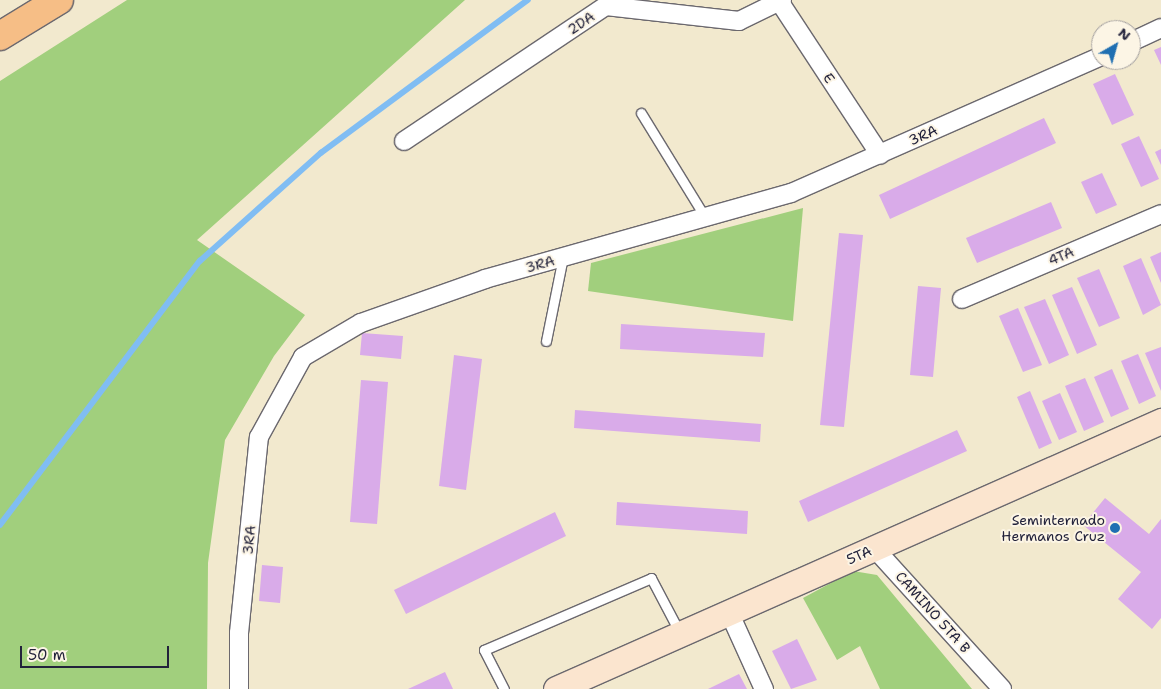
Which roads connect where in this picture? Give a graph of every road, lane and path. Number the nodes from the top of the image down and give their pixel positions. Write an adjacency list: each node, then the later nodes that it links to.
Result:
1 (59, 0): 4 (main road)
2 (781, 1): 8 (street, 2DA); 9 (street, E)
3 (1161, 28): 5 (street)
4 (0, 36)
5 (1141, 37)
6 (1091, 60): 9 (street, 3RA)
7 (642, 113): 11 (lane)
8 (404, 141)
9 (880, 155): 11 (street, 3RA)
10 (1161, 214): 13 (street, 4TA)
11 (705, 217): 12 (street, 3RA)
12 (563, 257): 14 (lane); 19 (street, 3RA)
13 (962, 298)
14 (546, 341)
15 (1161, 421): 16 (street, 5TA)
16 (857, 556): 17 (street, 5TA); 23 (street, CAMINO 5TA B)
17 (729, 612): 18 (street, 5TA); 22 (street)
18 (681, 634): 20 (lane); 21 (street, 5TA)
19 (239, 689)
20 (504, 689)
21 (556, 689)
22 (764, 689)
23 (1002, 689)

